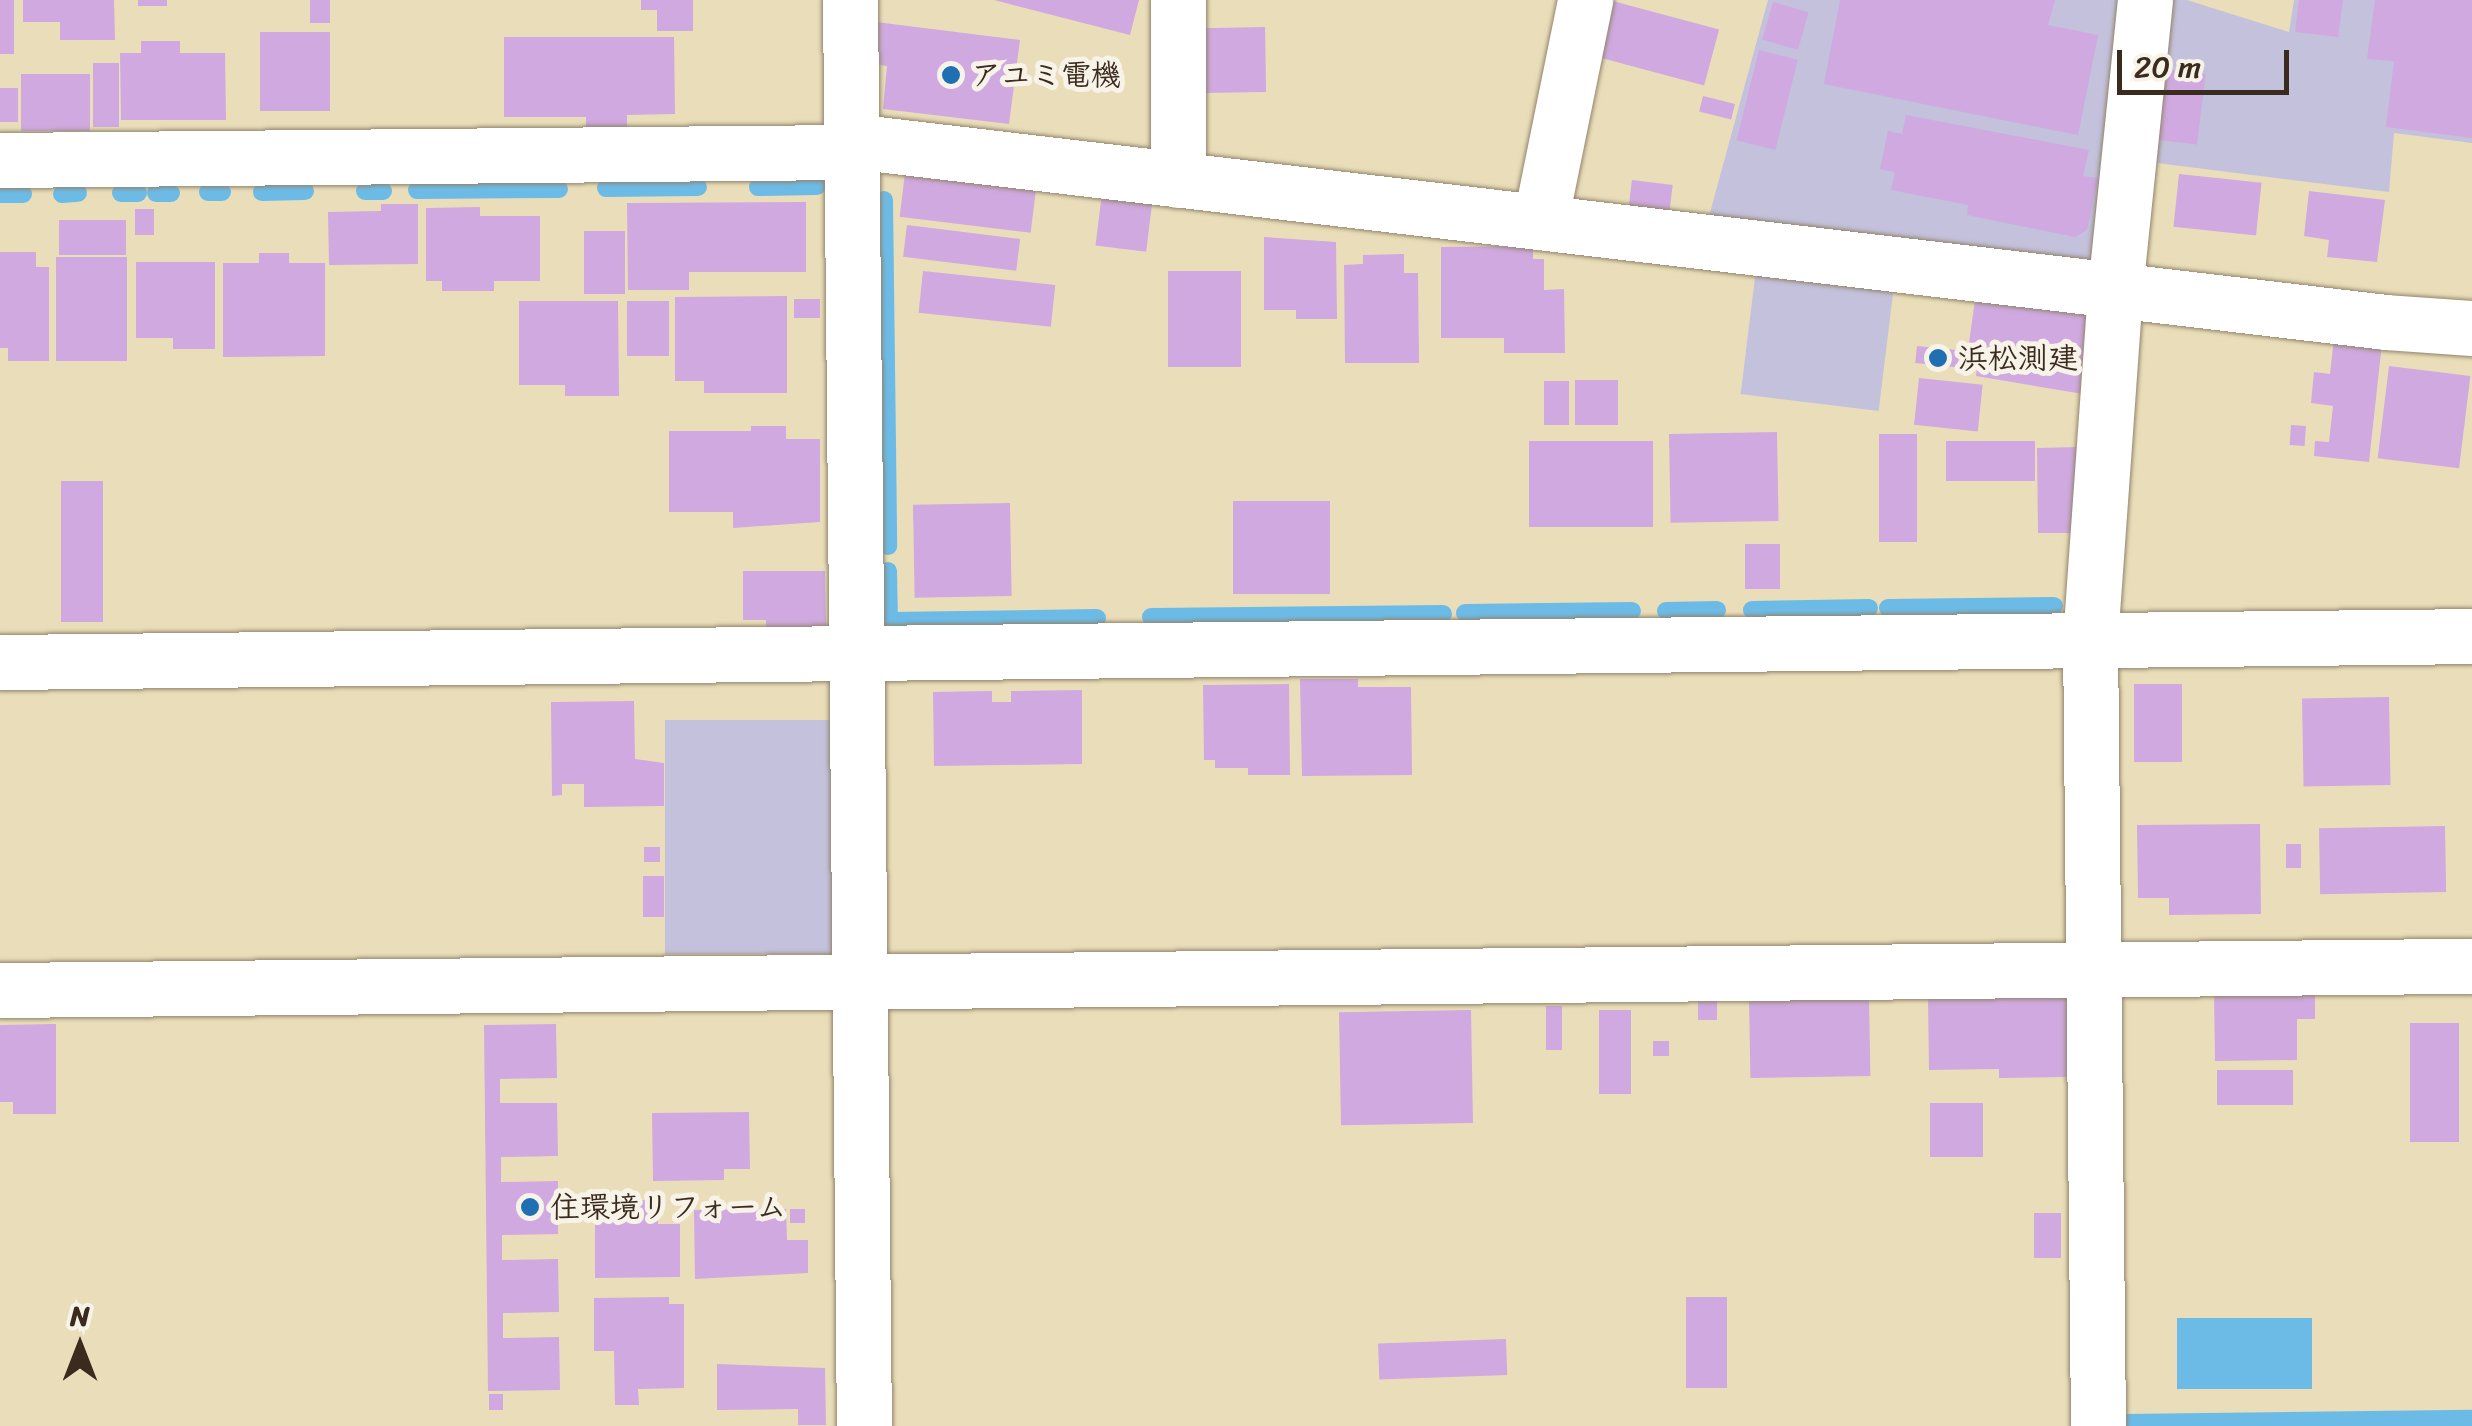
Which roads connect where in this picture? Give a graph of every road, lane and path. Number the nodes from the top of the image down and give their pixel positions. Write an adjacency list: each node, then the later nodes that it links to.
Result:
1 (850, 0): 5 (street)
2 (1178, 0): 7 (street)
3 (1585, 0): 8 (street)
4 (2145, 0): 9 (street)
5 (852, 147): 6 (street); 7 (street); 13 (street)
6 (0, 160)
7 (1178, 180): 8 (street)
8 (1540, 222): 9 (street)
9 (2115, 290): 10 (street); 12 (street)
10 (2472, 328)
11 (2472, 636): 12 (street)
12 (2090, 640): 13 (street); 16 (street)
13 (858, 655): 14 (street); 17 (street)
14 (0, 662)
15 (2472, 966): 16 (street)
16 (2094, 970): 17 (street); 20 (street)
17 (860, 982): 18 (street); 19 (street)
18 (0, 990)
19 (864, 1426)
20 (2098, 1426)

